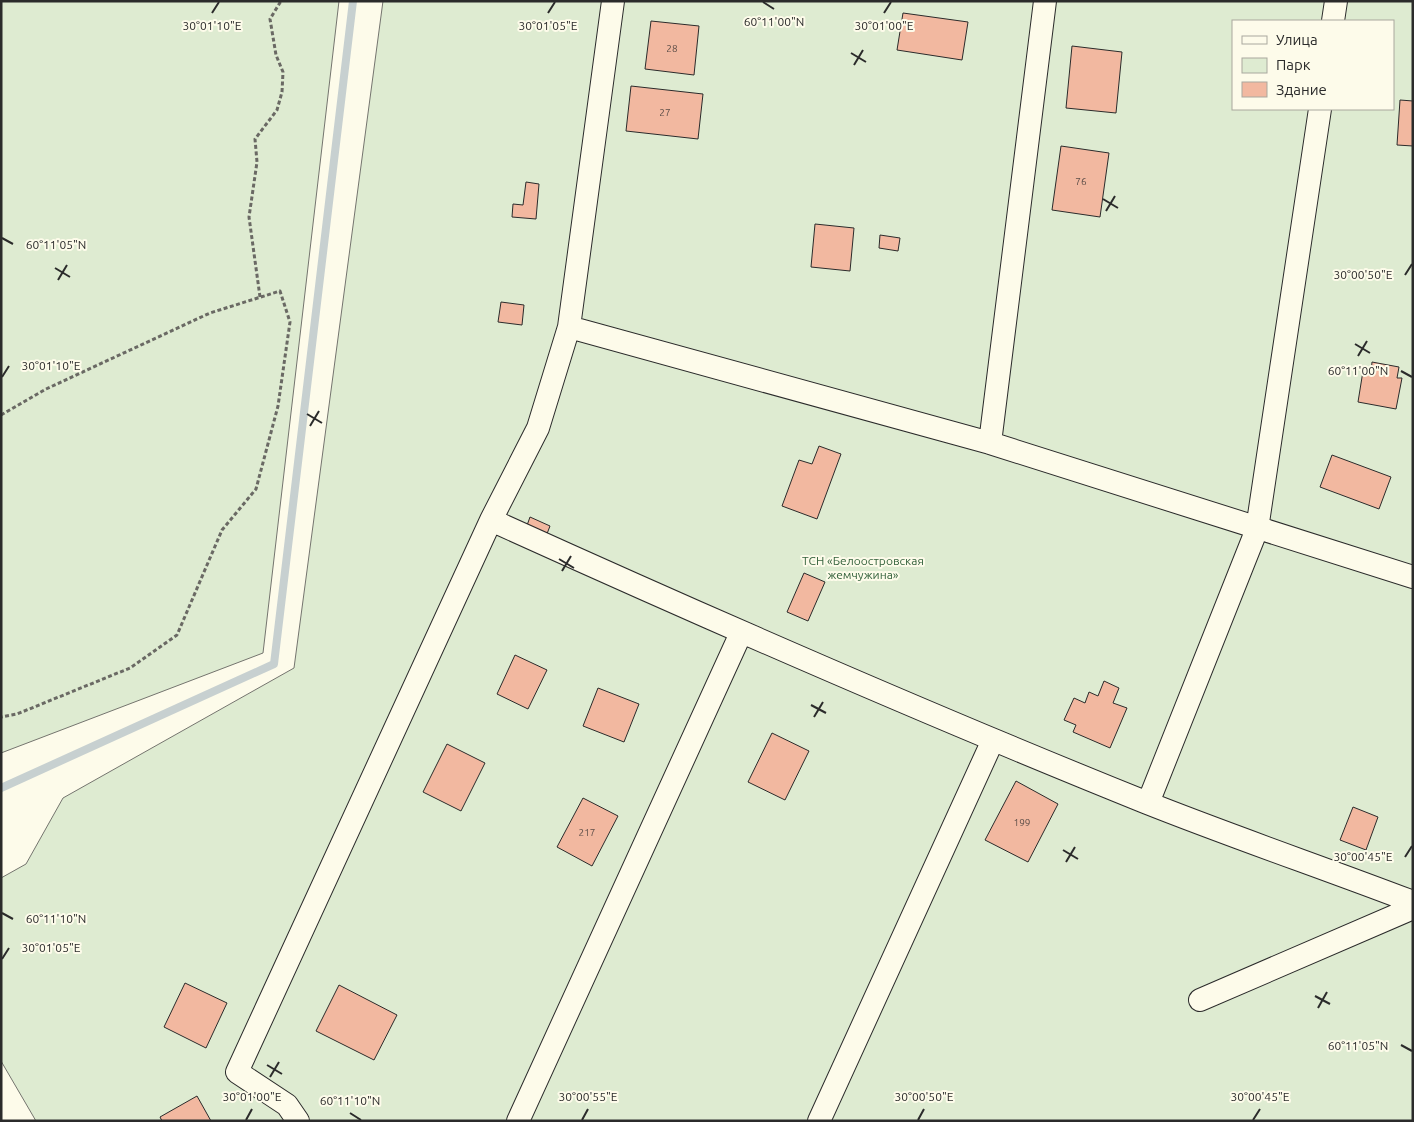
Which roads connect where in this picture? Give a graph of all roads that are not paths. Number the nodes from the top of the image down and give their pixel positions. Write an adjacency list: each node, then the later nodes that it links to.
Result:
1 (613, 1): 6 (street)
2 (1045, 1): 7 (street)
3 (1336, 1): 4 (street)
4 (1333, 20)
5 (1320, 110): 9 (street)
6 (569, 327): 7 (street); 8 (street)
7 (990, 443): 9 (street)
8 (491, 520): 11 (street); 17 (street)
9 (1257, 529): 10 (street); 13 (street)
10 (1413, 577)
11 (741, 633): 12 (street); 18 (street)
12 (993, 740): 13 (street); 19 (street)
13 (1148, 803): 14 (street)
14 (1413, 902)
15 (1413, 908): 16 (street)
16 (1200, 1000)
17 (298, 1121)
18 (518, 1121)
19 (819, 1121)

